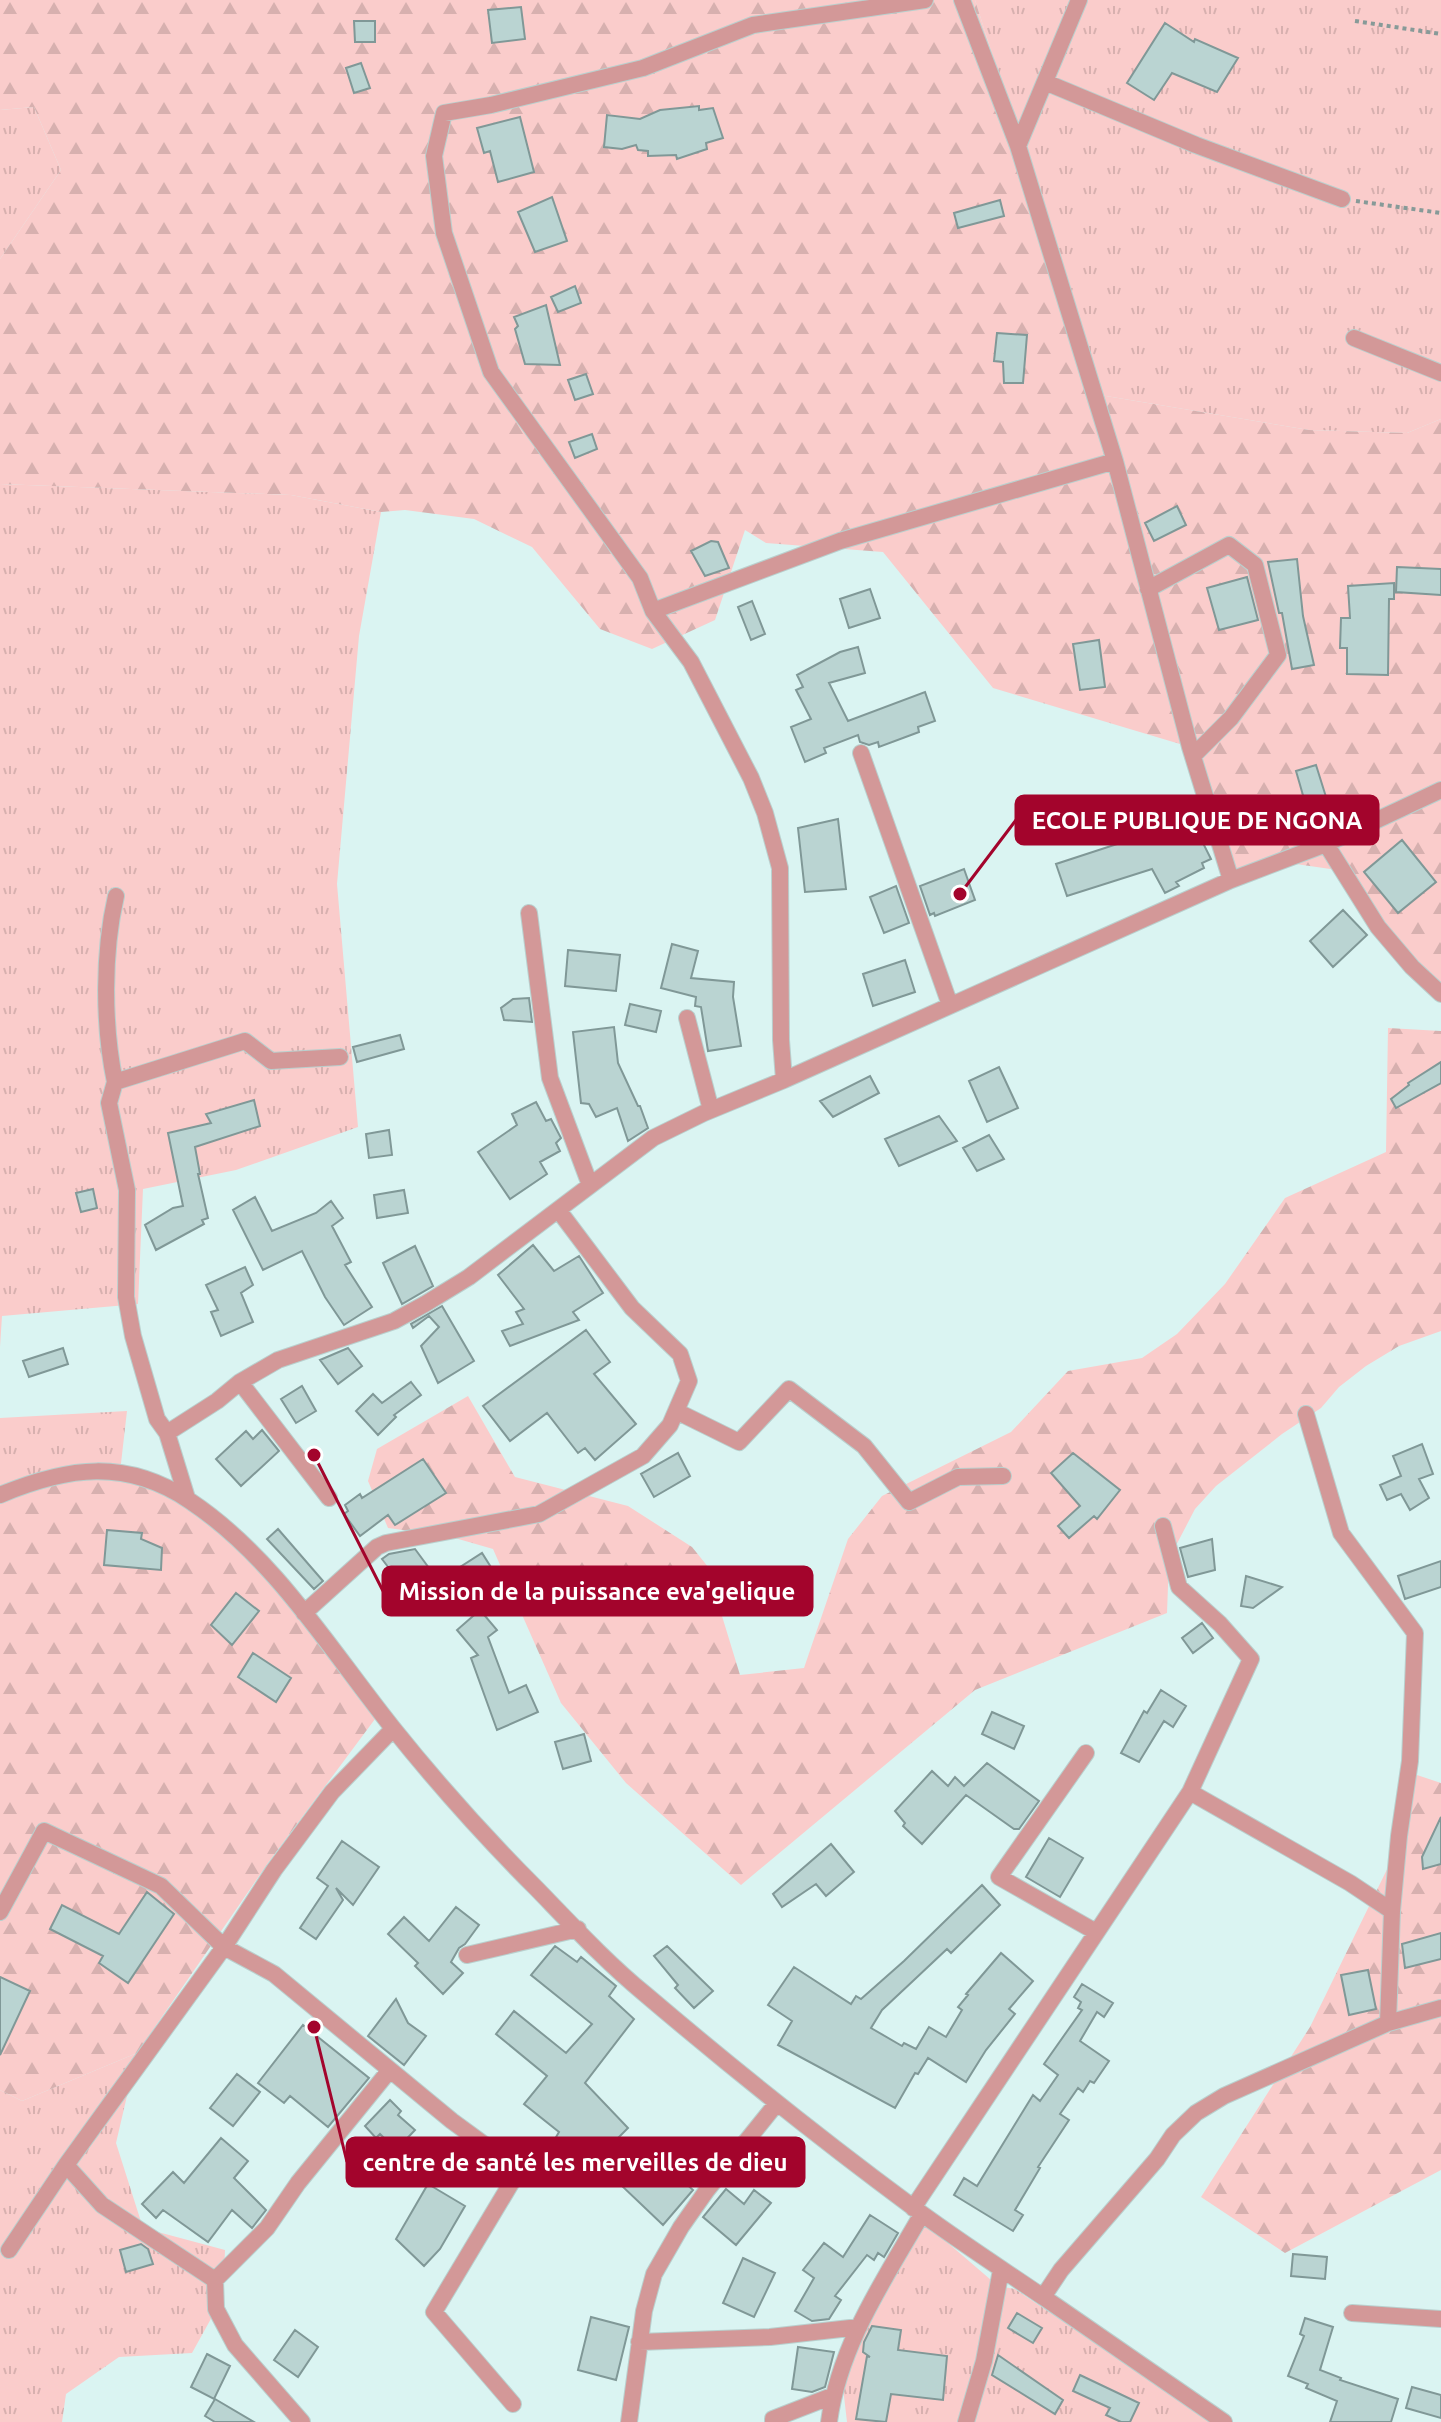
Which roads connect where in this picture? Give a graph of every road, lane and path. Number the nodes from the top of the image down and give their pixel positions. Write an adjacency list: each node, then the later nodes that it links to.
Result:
1 (925, 0): 14 (street)
2 (962, 0): 7 (street)
3 (1079, 0): 6 (street)
4 (1355, 21): 5 (path)
5 (1441, 34)
6 (1045, 82): 7 (street); 8 (street)
7 (1018, 146): 12 (street)
8 (1342, 199): 9 (path)
9 (1441, 213)
10 (1354, 338): 11 (street)
11 (1441, 373)
12 (1115, 461): 13 (street); 14 (street)
13 (1148, 589): 16 (street); 16 (street)
14 (653, 611): 26 (street)
15 (861, 753): 23 (street)
16 (1193, 756): 19 (street)
17 (1441, 790): 18 (street)
18 (1326, 844): 19 (street); 22 (street)
19 (1231, 880): 23 (street)
20 (116, 896): 27 (street)
21 (529, 913): 29 (street)
22 (1441, 994)
23 (950, 1005): 26 (street)
24 (687, 1018): 28 (street)
25 (340, 1057): 27 (street)
26 (784, 1080): 28 (street)
27 (115, 1082): 34 (street)
28 (711, 1110): 29 (street)
29 (590, 1185): 30 (street)
30 (559, 1211): 31 (street); 32 (street)
31 (240, 1382): 34 (street); 38 (street)
32 (676, 1411): 35 (street); 40 (street)
33 (1306, 1414): 44 (street)
34 (167, 1433): 37 (street)
35 (1003, 1476)
36 (0, 1495): 37 (street)
37 (187, 1498): 40 (street)
38 (329, 1498)
39 (1163, 1526): 43 (street)
40 (304, 1613): 41 (street)
41 (393, 1729): 46 (street); 48 (street)
42 (1086, 1753): 47 (street)
43 (1190, 1792): 44 (street); 47 (street)
44 (1392, 1911): 51 (street)
45 (0, 1912): 48 (street)
46 (578, 1929): 49 (street); 53 (street)
47 (1096, 1932): 55 (street)
48 (224, 1947): 52 (street); 54 (street)
49 (467, 1955)
50 (1441, 2008): 51 (street)
51 (1388, 2023): 59 (street)
52 (389, 2071): 58 (street); 65 (street)
53 (777, 2103): 55 (street); 63 (street)
54 (66, 2165): 56 (street); 58 (street)
55 (918, 2211): 57 (street); 62 (street)
56 (9, 2250)
57 (1001, 2270): 59 (street); 70 (street)
58 (215, 2280): 66 (street)
59 (1043, 2297): 71 (street)
60 (1352, 2313): 61 (street)
61 (1441, 2319)
62 (859, 2327): 63 (street); 64 (street)
63 (639, 2342): 67 (street)
64 (832, 2396): 68 (street); 69 (street)
65 (513, 2404)
66 (302, 2422)
67 (629, 2422)
68 (773, 2422)
69 (829, 2422)
70 (966, 2422)
71 (1224, 2422)

